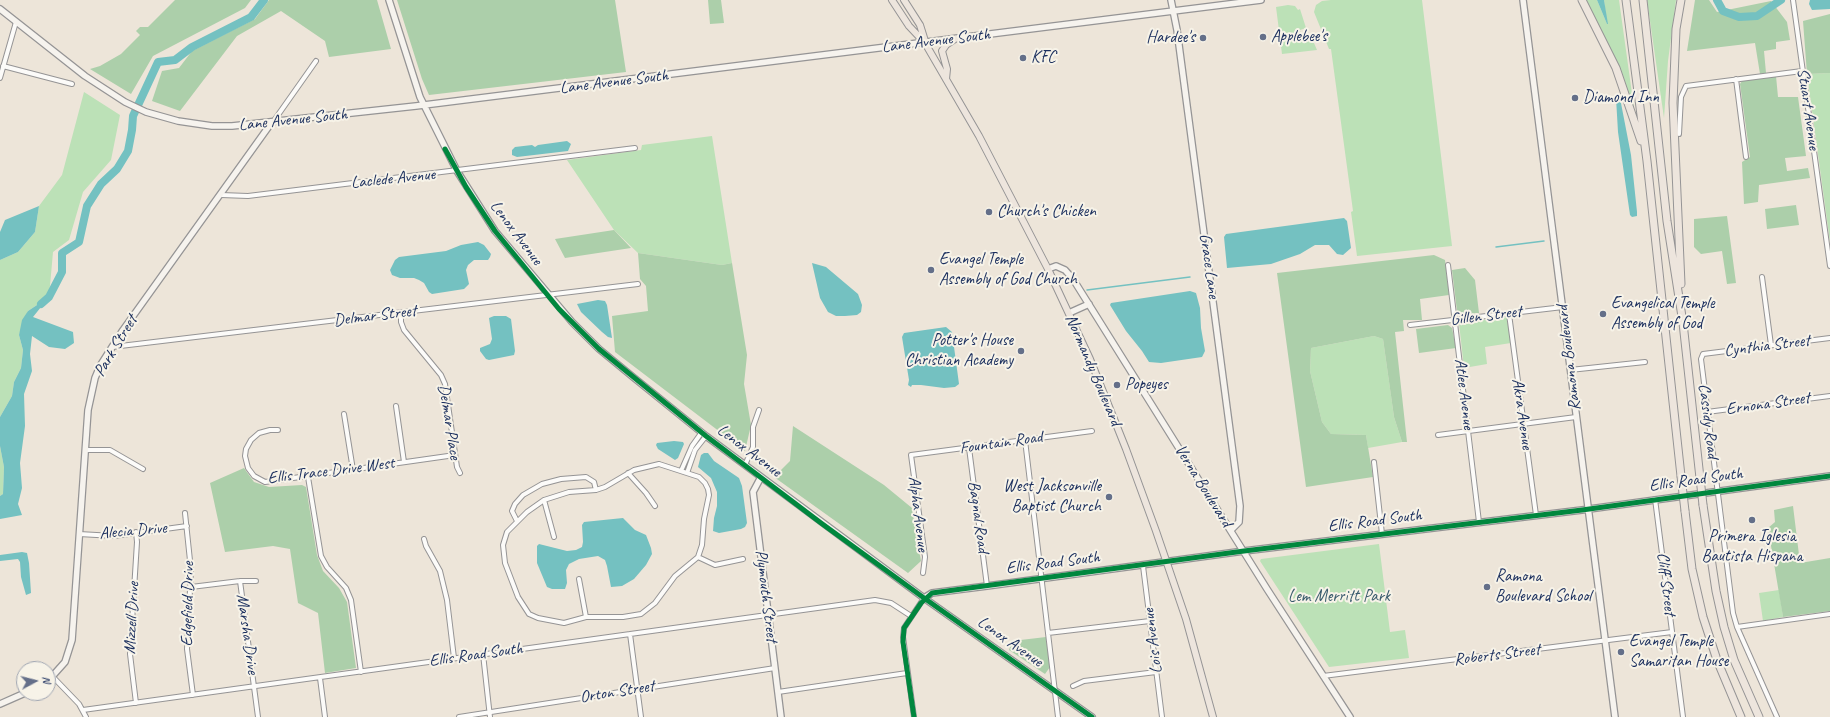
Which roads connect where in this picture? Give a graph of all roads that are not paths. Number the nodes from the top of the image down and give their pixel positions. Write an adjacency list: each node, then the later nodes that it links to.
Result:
1 (390, 0): 24 (street, Lenox Avenue)
2 (892, 0): 16 (main road, Normandy Boulevard)
3 (904, 0): 16 (main road, Normandy Boulevard)
4 (1171, 0): 13 (street, Grace Lane)
5 (1261, 0): 13 (street, Lane Avenue South)
6 (1524, 0): 39 (street, Ramona Boulevard)
7 (1582, 0): 29 (highway)
8 (1626, 0): 29 (highway)
9 (1643, 0): 44 (highway)
10 (1681, 0): 44 (highway)
11 (1793, 0): 19 (street, Stuart Avenue)
12 (0, 9): 14 (street, Lane Avenue South)
13 (1173, 11): 15 (street, Lane Avenue South); 92 (street, Grace Lane)
14 (16, 22): 18 (street); 25 (street, Lane Avenue South)
15 (955, 39): 16 (street, Lane Avenue South); 21 (main road)
16 (925, 43): 21 (main road, Normandy Boulevard); 24 (street, Lane Avenue South)
17 (316, 61): 25 (street, Park Street)
18 (3, 66): 20 (street); 23 (street)
19 (1802, 71): 22 (street); 33 (street, Stuart Avenue)
20 (0, 78)
21 (946, 79): 34 (main road, Normandy Boulevard)
22 (1736, 79): 26 (street); 28 (street)
23 (72, 84)
24 (424, 105): 25 (street, Lane Avenue South); 30 (street, Lenox Avenue)
25 (272, 122): 31 (street, Park Street)
26 (1679, 134)
27 (635, 148): 30 (street, Laclede Avenue)
28 (1746, 157)
29 (1647, 161): 156 (highway, bridge)
30 (456, 171): 31 (street, Laclede Avenue); 37 (street, Lenox Avenue)
31 (222, 195): 48 (street, Park Street)
32 (1448, 266): 43 (street, Atlee Avenue)
33 (1830, 266)
34 (1048, 269): 38 (street, Verna Boulevard); 41 (main road, Normandy Boulevard)
35 (1762, 277): 47 (street)
36 (638, 284): 37 (street, Delmar Street)
37 (547, 294): 40 (street, Delmar Street); 62 (street, Lenox Avenue)
38 (1089, 304): 41 (street); 92 (street, Verna Boulevard)
39 (1563, 307): 42 (street, Gillen Street); 51 (street, Ramona Boulevard)
40 (401, 313): 48 (street, Delmar Street); 67 (street, Delmar Place)
41 (1069, 313): 101 (main road, Normandy Boulevard)
42 (1509, 314): 43 (street, Gillen Street); 58 (street, Akra Avenue)
43 (1454, 319): 45 (street, Gillen Street); 60 (street, Atlee Avenue)
44 (1683, 323): 157 (highway, bridge)
45 (1410, 325)
46 (1830, 338): 47 (street, Cynthia Street)
47 (1771, 345): 49 (street, Cynthia Street)
48 (112, 347): 66 (street, Park Street)
49 (1703, 354): 55 (street, Cassidy Road)
50 (1645, 362): 51 (street)
51 (1570, 370): 57 (street, Ramona Boulevard)
52 (1830, 396): 55 (street, Ernona Street)
53 (396, 406): 69 (street)
54 (759, 410): 71 (street)
55 (1707, 412): 82 (street, Cassidy Road)
56 (344, 414): 73 (street)
57 (1576, 417): 58 (street); 86 (street, Ramona Boulevard)
58 (1523, 424): 60 (street); 88 (street, Akra Avenue)
59 (278, 430): 79 (street, Ellis Trace Drive West)
60 (1468, 430): 63 (street); 90 (street, Atlee Avenue)
61 (1092, 431): 64 (street, Fountain Road)
62 (704, 434): 71 (street, Lenox Avenue); 74 (street); 76 (street)
63 (1438, 435)
64 (1025, 440): 65 (street, Fountain Road); 105 (street)
65 (969, 448): 68 (street, Fountain Road); 108 (street, Bagnal Road)
66 (85, 450): 72 (street); 94 (street, Park Street)
67 (455, 455): 69 (street, Ellis Trace Drive West); 77 (street, Delmar Place)
68 (911, 455): 103 (street, Alpha Avenue)
69 (404, 462): 73 (street, Ellis Trace Drive West)
70 (1374, 462): 95 (street)
71 (745, 465): 80 (street, Lenox Avenue)
72 (143, 469)
73 (353, 470): 79 (street, Ellis Trace Drive West)
74 (681, 471): 75 (street); 76 (street)
75 (628, 473): 81 (street); 85 (street)
76 (687, 473): 99 (street)
77 (460, 474)
78 (1830, 476): 82 (street, Ellis Road South)
79 (308, 477): 125 (street)
80 (761, 477): 110 (street, Lenox Avenue); 112 (street, Plymouth Street)
81 (596, 490): 84 (street); 89 (street)
82 (1717, 491): 83 (street, Ellis Road South); 116 (street, Cassidy Road)
83 (1655, 499): 86 (street, Ellis Road South); 117 (street, Cliff Street)
84 (544, 500): 89 (street); 96 (street)
85 (655, 506)
86 (1588, 508): 88 (street, Ellis Road South); 120 (street, Ramona Boulevard)
87 (185, 512): 91 (street, Edgefield Drive)
88 (1536, 515): 90 (street, Ellis Road South)
89 (517, 521): 114 (street)
90 (1479, 522): 95 (street, Ellis Road South)
91 (187, 526): 93 (street, Alecia Drive); 109 (street, Edgefield Drive)
92 (1231, 530): 98 (street, Verna Boulevard)
93 (136, 532): 94 (street, Alecia Drive); 138 (street, Mizzell Drive)
94 (79, 534): 124 (street, Park Street)
95 (1382, 534): 98 (street, Ellis Road South)
96 (554, 537)
97 (424, 539): 122 (street)
98 (1244, 551): 101 (street, Ellis Road South); 128 (street, Verna Boulevard)
99 (698, 557): 100 (street); 114 (street)
100 (743, 559)
101 (1167, 562): 102 (street, Ellis Road South); 152 (main road, Normandy Boulevard)
102 (1143, 566): 105 (street, Ellis Road South); 115 (street, Lois Avenue)
103 (923, 573)
104 (579, 579): 114 (street)
105 (1043, 579): 108 (street, Ellis Road South); 118 (street)
106 (240, 581): 107 (street); 109 (street); 132 (street, Marsha Drive)
107 (256, 581)
108 (987, 586): 110 (street, Ellis Road South)
109 (191, 587): 136 (street, Edgefield Drive)
110 (924, 598): 113 (street); 134 (street, Lenox Avenue)
111 (1830, 614): 116 (street)
112 (769, 615): 113 (street, Ellis Road South); 119 (street, Ellis Road South); 123 (street, Plymouth Street)
113 (911, 616): 127 (street)
114 (586, 617)
115 (1150, 621): 118 (street); 126 (street, Lois Avenue)
116 (1737, 627): 158 (street, Cassidy Road)
117 (1672, 632): 120 (street, Roberts Street); 155 (street, Cliff Street)
118 (1048, 633): 134 (street)
119 (630, 634): 121 (street, Ellis Road South); 133 (street)
120 (1605, 641): 128 (street, Roberts Street); 154 (street, Ramona Boulevard)
121 (483, 654): 122 (street, Ellis Road South); 141 (street)
122 (454, 658): 125 (street, Ellis Road South)
123 (775, 668): 133 (street, Orton Street); 135 (street, Plymouth Street)
124 (56, 672)
125 (361, 672): 129 (street, Ellis Road South)
126 (1156, 672): 131 (street); 151 (street, Lois Avenue)
127 (908, 673): 135 (street); 148 (street)
128 (1323, 676): 153 (street, Verna Boulevard)
129 (320, 678): 132 (street, Ellis Road South); 144 (street)
130 (56, 684): 140 (street)
131 (1073, 686)
132 (254, 687): 136 (street, Ellis Road South); 143 (street, Marsha Drive)
133 (637, 689): 141 (street, Orton Street); 146 (street)
134 (1054, 690): 149 (street); 150 (street, Lenox Avenue)
135 (778, 692): 147 (street, Plymouth Street)
136 (193, 695): 138 (street, Ellis Road South)
137 (16, 697): 139 (street)
138 (136, 703): 140 (street, Ellis Road South)
139 (0, 704)
140 (83, 710): 142 (street)
141 (490, 715): 145 (street, Orton Street)
142 (86, 717)
143 (258, 717)
144 (325, 717)
145 (459, 717)
146 (641, 717)
147 (781, 717)
148 (914, 717)
149 (1058, 717)
150 (1092, 717)
151 (1162, 717)
152 (1213, 717)
153 (1350, 717)
154 (1615, 717)
155 (1683, 717)
156 (1741, 717)
157 (1759, 717)
158 (1778, 717)

